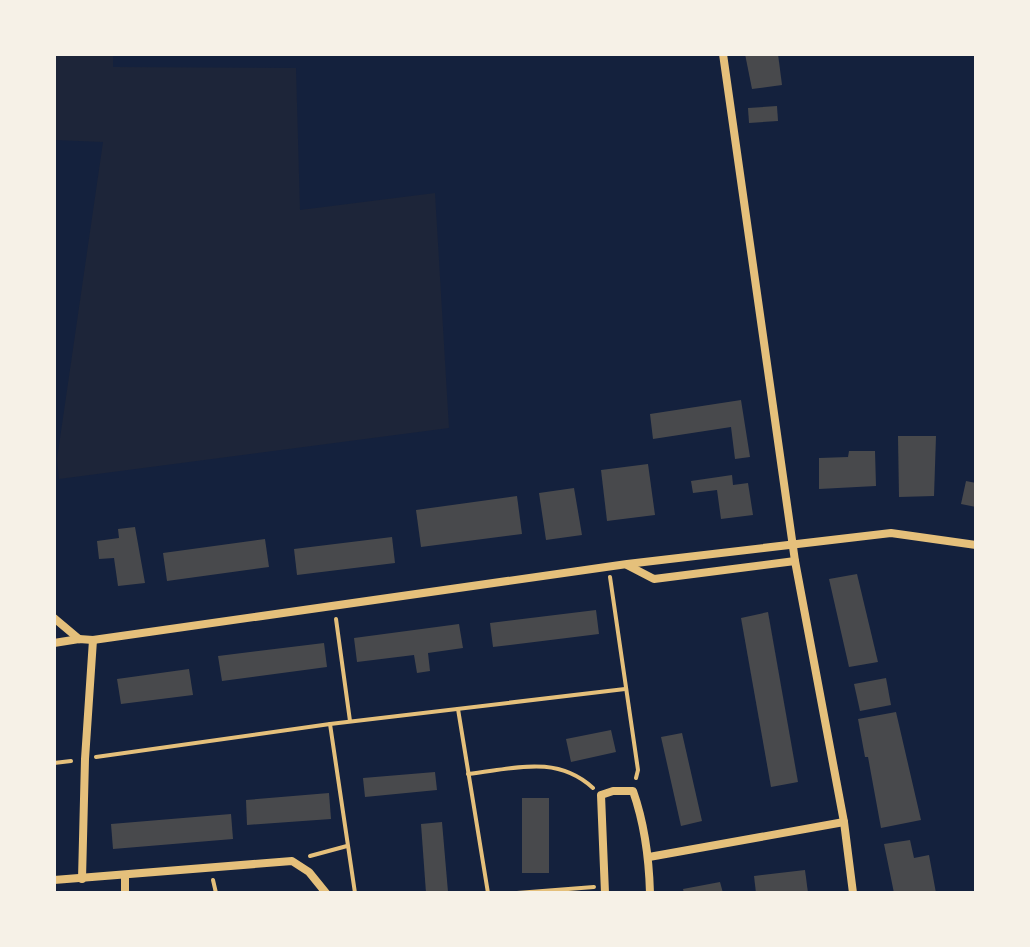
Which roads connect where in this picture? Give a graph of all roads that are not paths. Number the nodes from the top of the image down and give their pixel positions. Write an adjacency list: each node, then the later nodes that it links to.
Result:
1 (723, 54): 2 (street)
2 (793, 545): 3 (street); 4 (street); 5 (street)
3 (976, 545)
4 (795, 561): 5 (street); 10 (street)
5 (627, 564): 8 (street)
6 (54, 618): 7 (street)
7 (79, 639): 8 (street); 9 (street)
8 (93, 640): 13 (street)
9 (54, 643)
10 (844, 822): 11 (street); 19 (street)
11 (649, 857): 15 (street); 18 (street)
12 (125, 876): 13 (street); 16 (street); 17 (street)
13 (82, 879): 14 (street)
14 (54, 880)
15 (605, 889)
16 (125, 893)
17 (326, 893)
18 (650, 893)
19 (853, 893)

